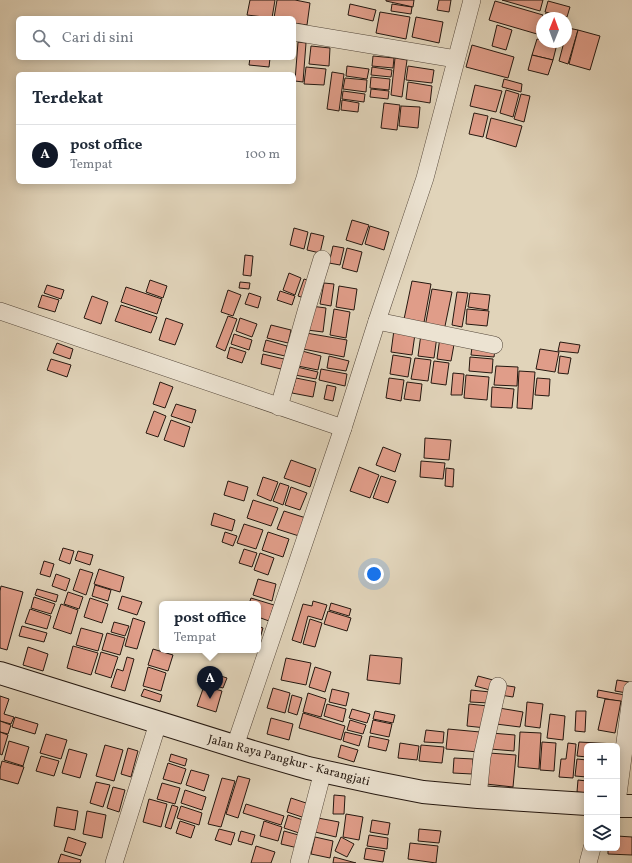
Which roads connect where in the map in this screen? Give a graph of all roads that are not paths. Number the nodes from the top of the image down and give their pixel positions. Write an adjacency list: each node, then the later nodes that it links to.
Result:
1 (472, 0): 3 (street)
2 (296, 32): 3 (street)
3 (456, 59): 6 (street)
4 (322, 259): 8 (street)
5 (0, 311): 8 (street)
6 (377, 321): 7 (street); 9 (street)
7 (494, 345)
8 (279, 407): 9 (street)
9 (343, 428): 14 (street)
10 (0, 673): 13 (main road, Jalan Raya Pangkur - Karangjati)
11 (498, 686): 17 (street)
12 (632, 690): 16 (street)
13 (158, 723): 14 (main road, Jalan Raya Pangkur - Karangjati); 22 (street)
14 (234, 746): 15 (main road, Jalan Raya Pangkur - Karangjati)
15 (323, 771): 17 (main road, Jalan Raya Pangkur - Karangjati); 23 (street)
16 (620, 780)
17 (478, 798): 18 (main road, Jalan Raya Pangkur - Karangjati)
18 (584, 804)
19 (620, 806): 20 (main road)
20 (632, 806)
21 (591, 851): 24 (street)
22 (114, 863)
23 (299, 863)
24 (588, 863)

